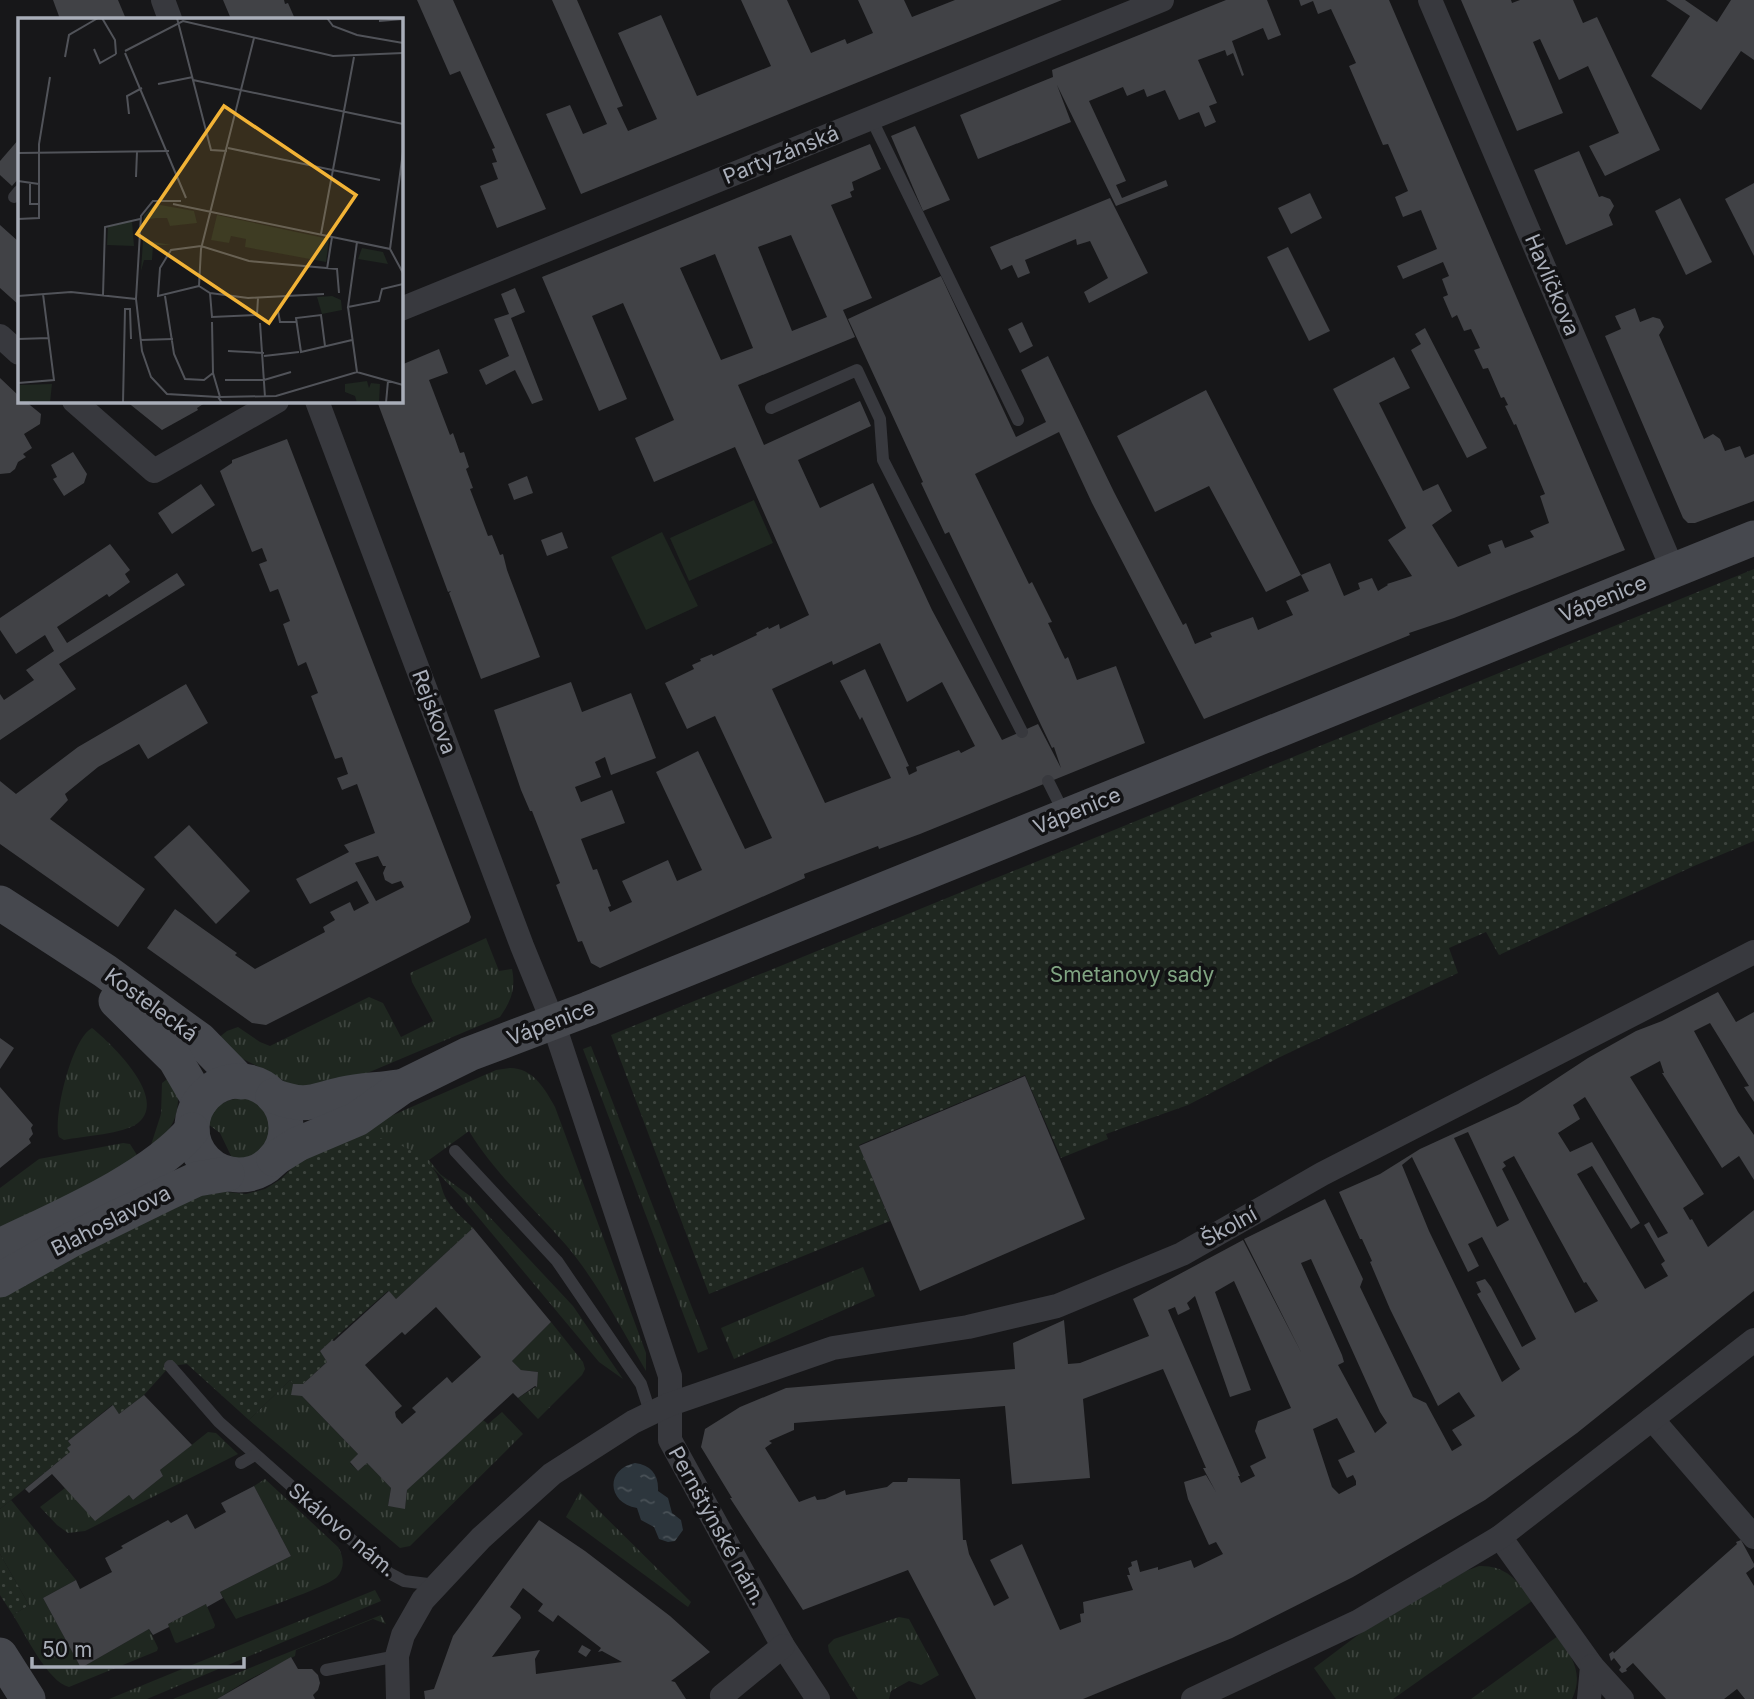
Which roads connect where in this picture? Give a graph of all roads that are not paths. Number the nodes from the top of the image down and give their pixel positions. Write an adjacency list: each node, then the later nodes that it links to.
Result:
1 (163, 0): 4 (street)
2 (1162, 0): 5 (street, Partyzánská)
3 (1430, 0): 15 (street, Havlíčkova)
4 (170, 18)
5 (870, 118): 6 (street, Partyzánská); 13 (lane)
6 (402, 309)
7 (0, 336): 8 (street)
8 (18, 352)
9 (75, 402): 10 (street)
10 (275, 402)
11 (317, 402): 22 (street, Rejskova)
12 (772, 408): 16 (lane)
13 (1018, 420)
14 (1754, 538): 15 (main road, Vápenice)
15 (1673, 570): 18 (main road, Vápenice)
16 (1023, 732)
17 (1048, 781): 18 (lane)
18 (1066, 816): 22 (main road, Vápenice)
19 (0, 903): 20 (main road, Kostelecká)
20 (54, 940): 23 (main road, Kostelecká); 26 (main road, Kostelecká)
21 (1753, 955): 34 (street, Školní)
22 (553, 1022): 24 (main road, Vápenice); 34 (street, Rejskova)
23 (241, 1082): 25 (main road); 26 (main road)
24 (402, 1087): 25 (main road, Vápenice); 28 (main road, Vápenice)
25 (273, 1096): 28 (main road)
26 (196, 1116): 29 (main road); 30 (main road, Blahoslavova)
27 (455, 1151): 34 (lane)
28 (274, 1159): 29 (main road)
29 (228, 1174): 31 (main road, Blahoslavova)
30 (0, 1246)
31 (0, 1280)
32 (1754, 1340): 35 (street)
33 (170, 1366): 36 (lane, Skálovo nám.)
34 (659, 1408): 40 (street); 41 (street, Pernštýnské nám.)
35 (1652, 1419): 38 (street); 39 (street)
36 (255, 1455): 37 (lane); 40 (lane, Skálovo nám.)
37 (241, 1463)
38 (1753, 1536)
39 (1500, 1537): 44 (street); 50 (street)
40 (436, 1585): 43 (street)
41 (783, 1646): 48 (street); 49 (street, Pernštýnské nám.)
42 (0, 1654): 46 (main road)
43 (397, 1656): 45 (lane); 47 (street)
44 (1592, 1666): 51 (street); 52 (street)
45 (326, 1670)
46 (28, 1699)
47 (398, 1699)
48 (723, 1699)
49 (818, 1699)
50 (1193, 1699)
51 (1589, 1699)
52 (1622, 1699)

